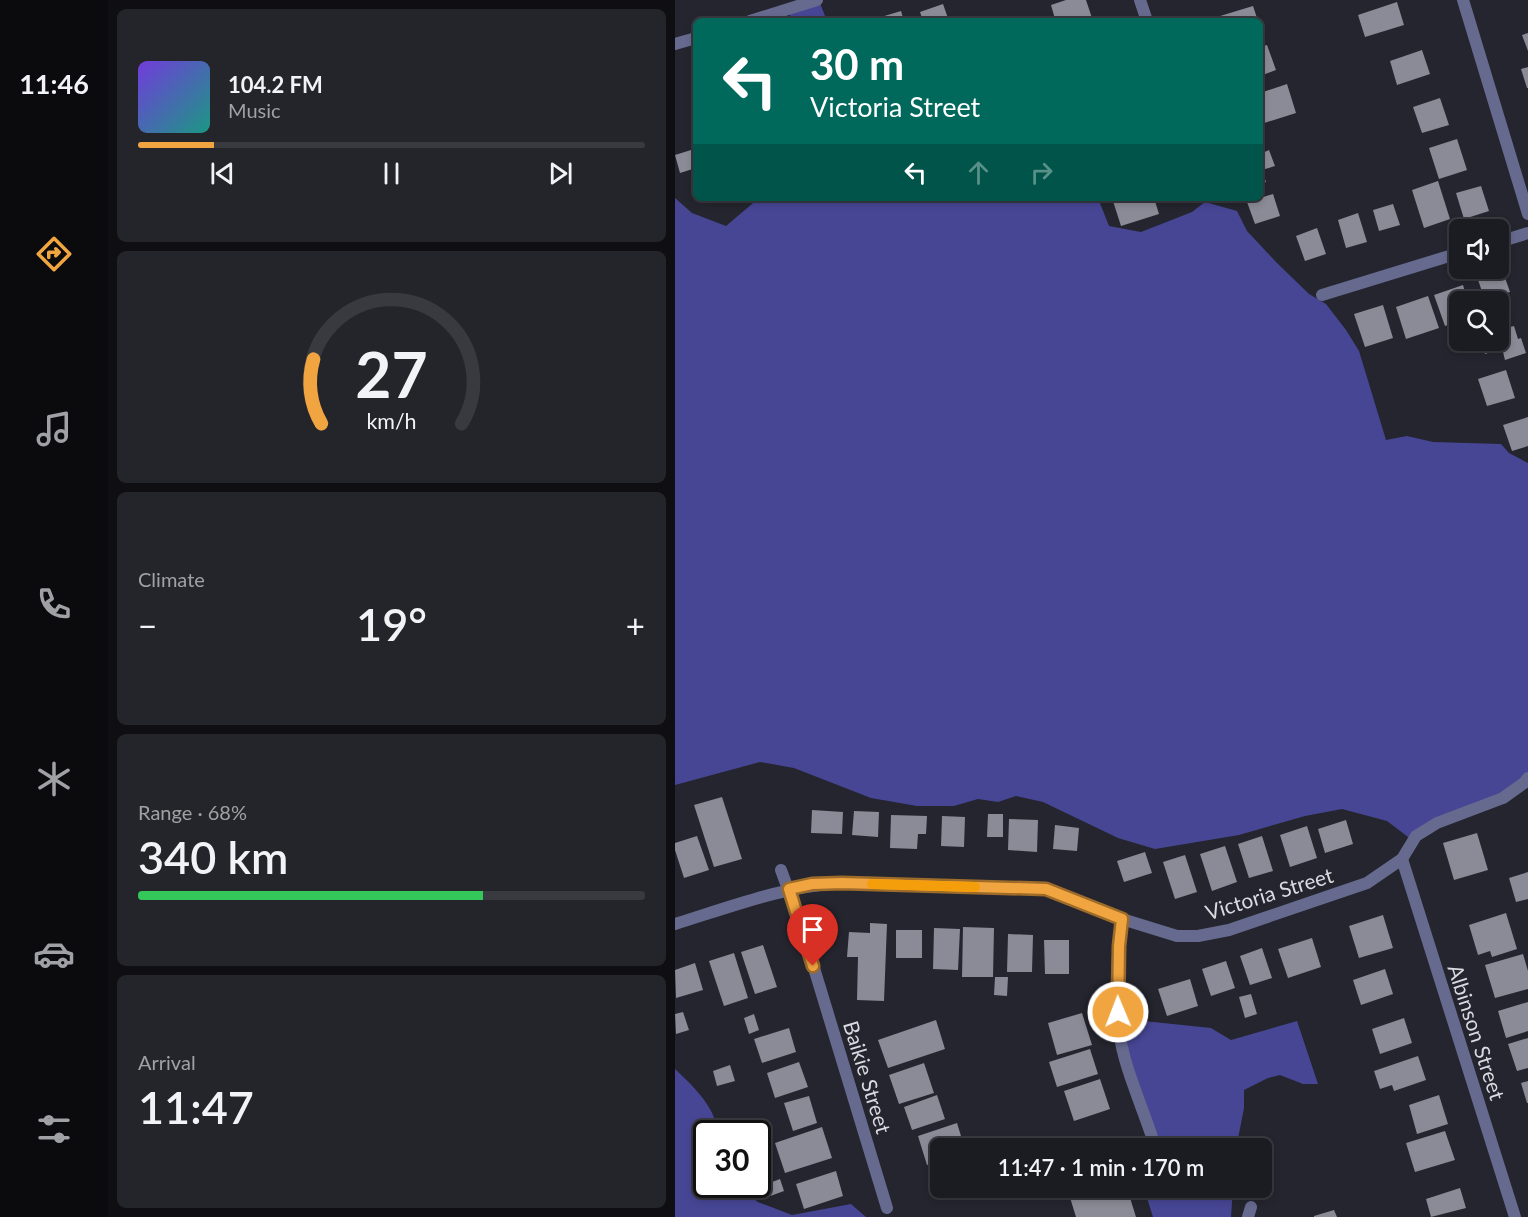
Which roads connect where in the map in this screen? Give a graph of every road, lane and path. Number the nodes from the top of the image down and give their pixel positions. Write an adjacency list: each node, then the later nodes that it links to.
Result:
1 (814, 0): 4 (street)
2 (1140, 0): 5 (street)
3 (1463, 0): 8 (street)
4 (759, 18)
5 (1146, 18)
6 (693, 39): 7 (street)
7 (675, 44)
8 (1528, 214)
9 (1528, 233): 10 (street)
10 (1509, 239)
11 (1449, 256): 12 (street)
12 (1322, 294)
13 (1528, 778): 14 (street, Victoria Street)
14 (1402, 859): 17 (street, Victoria Street); 21 (street, Albinson Street)
15 (781, 870): 16 (street, Baikie Street)
16 (789, 889): 17 (street, Victoria Street); 18 (street, Victoria Street); 20 (street, Baikie Street)
17 (1122, 919): 19 (street)
18 (675, 924)
19 (1152, 1137)
20 (887, 1208)
21 (1515, 1217)

